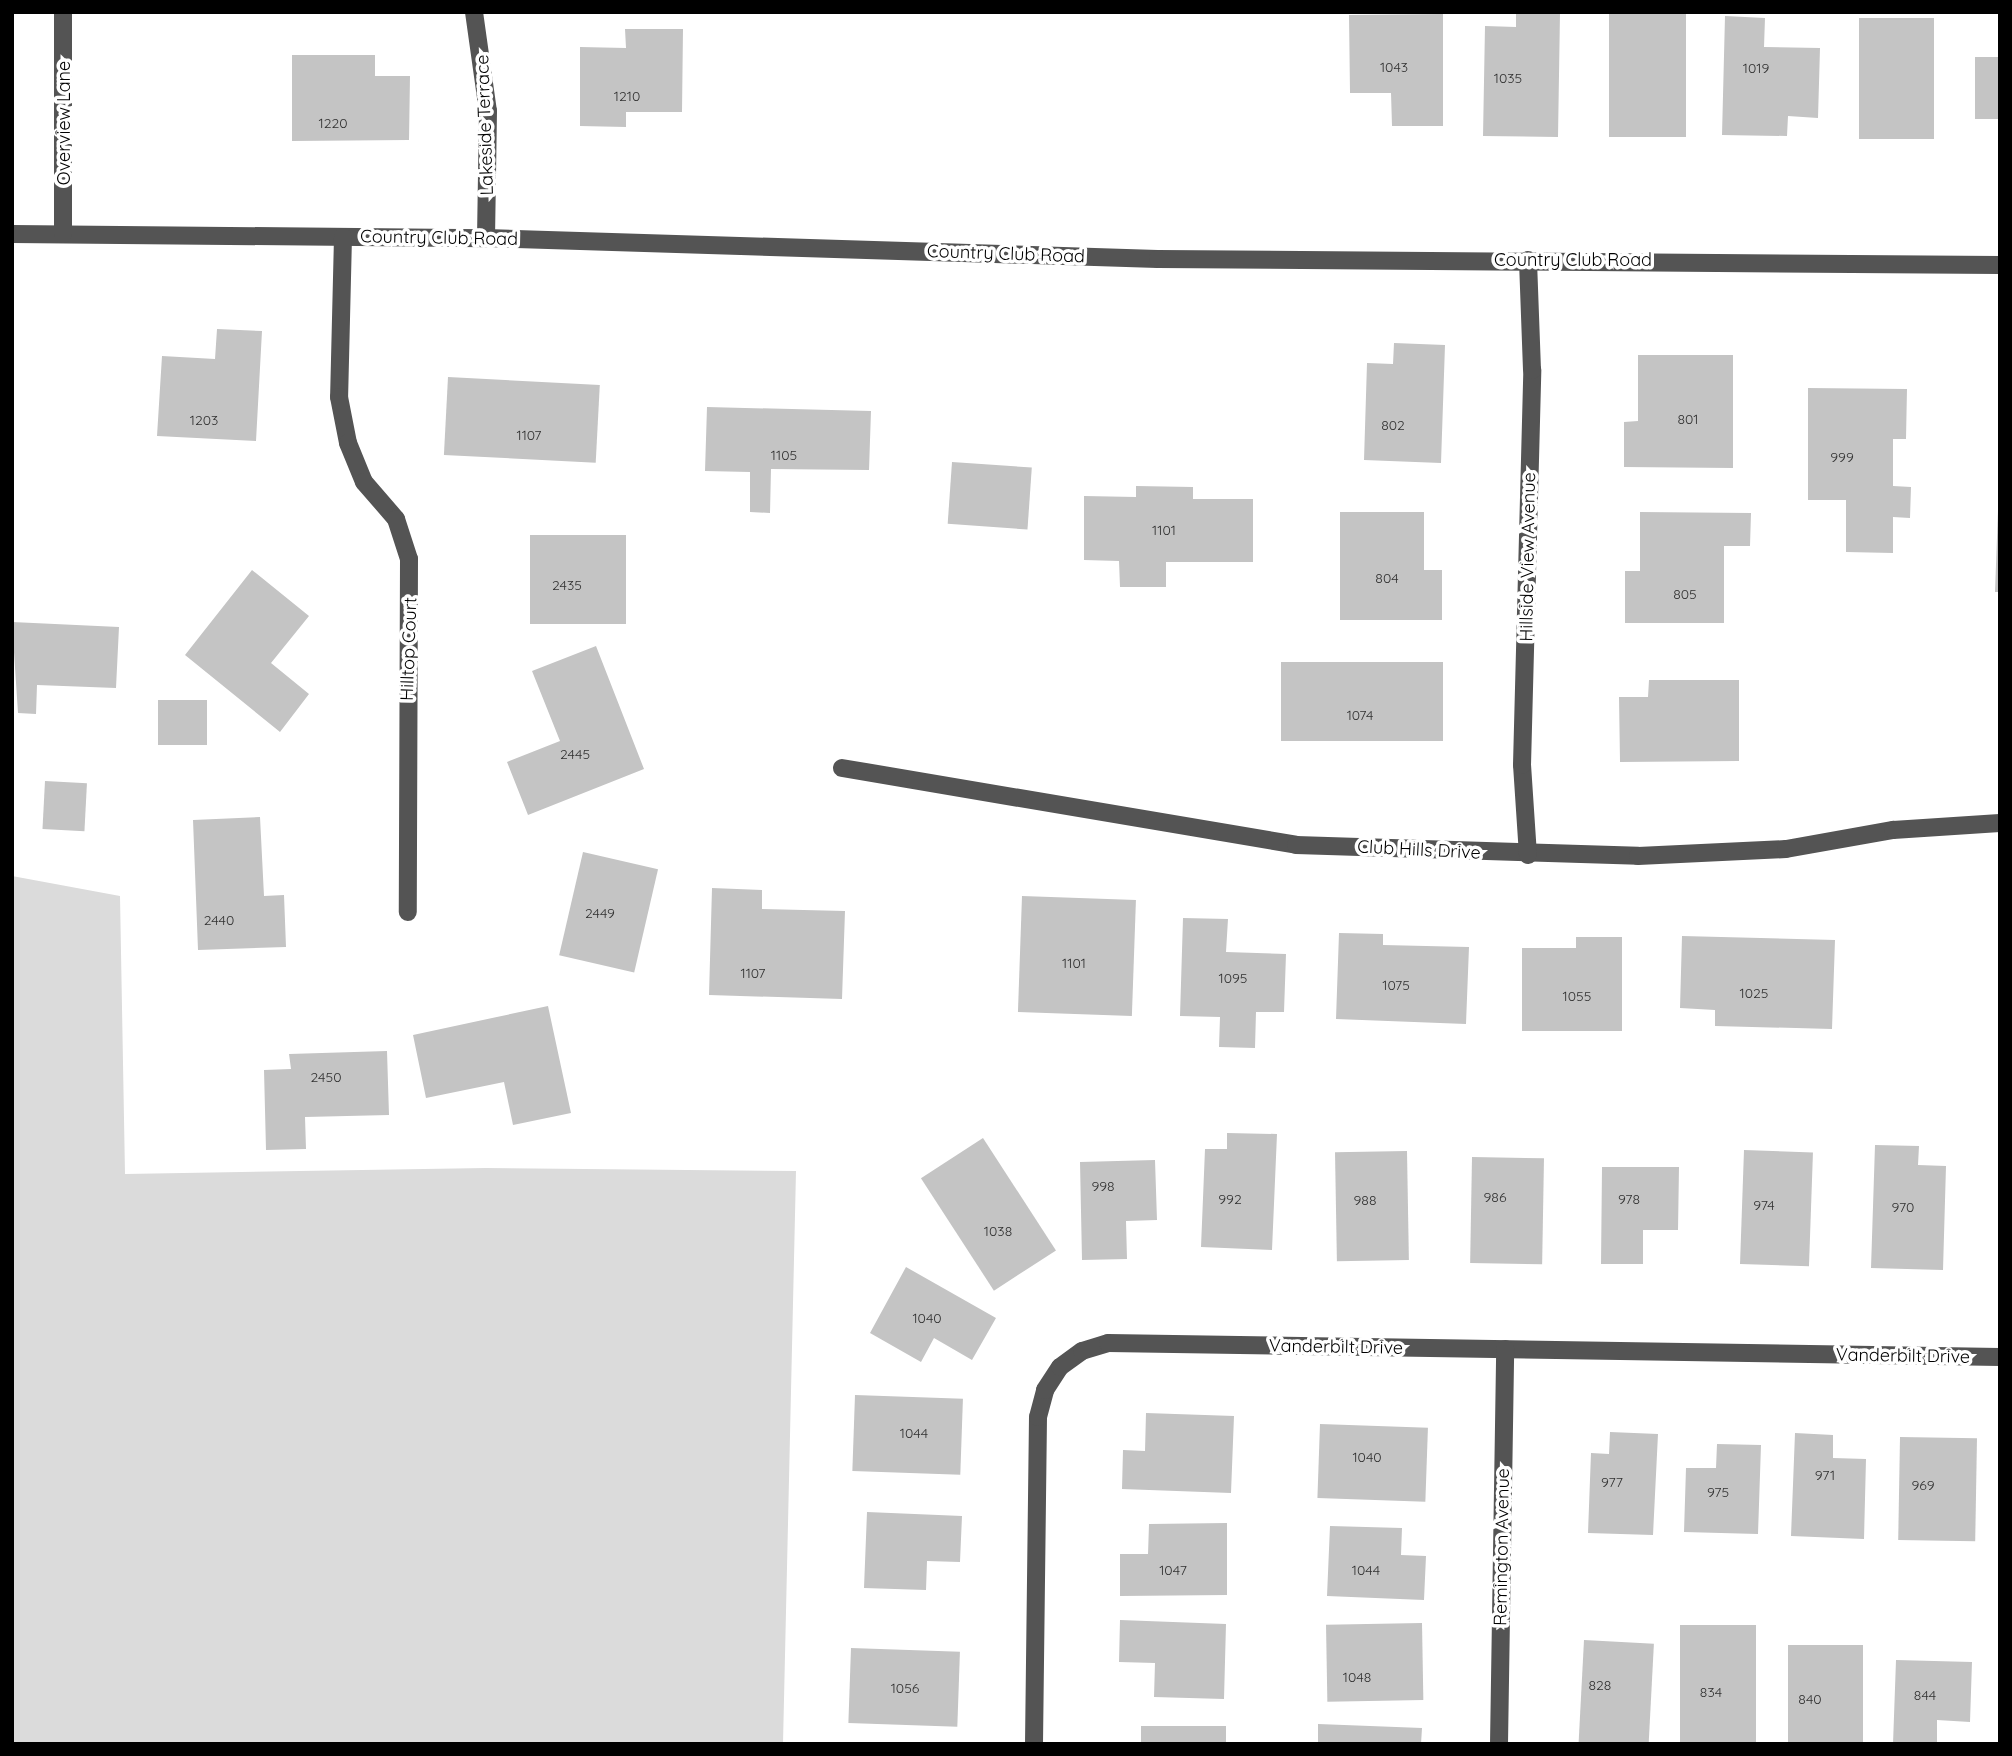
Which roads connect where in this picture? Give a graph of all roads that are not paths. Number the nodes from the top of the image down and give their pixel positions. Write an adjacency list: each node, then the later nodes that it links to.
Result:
1 (63, 12): 4 (street, Overview Lane)
2 (474, 12): 6 (street, Lakeside Terrace)
3 (12, 234): 4 (street, Country Club Road)
4 (62, 234): 5 (street, Country Club Road)
5 (343, 237): 6 (street, Country Club Road); 12 (street, Hilltop Court)
6 (486, 238): 7 (street, Country Club Road)
7 (1528, 260): 8 (street, Country Club Road); 11 (street, Hillside View Avenue)
8 (2000, 265)
9 (842, 768): 11 (street, Club Hills Drive)
10 (2000, 823): 11 (street, Club Hills Drive)
11 (1528, 855)
12 (408, 912)
13 (1505, 1349): 14 (street, Vanderbilt Drive); 15 (street, Vanderbilt Drive); 16 (street, Remington Avenue)
14 (2000, 1357)
15 (1034, 1744)
16 (1499, 1744)

